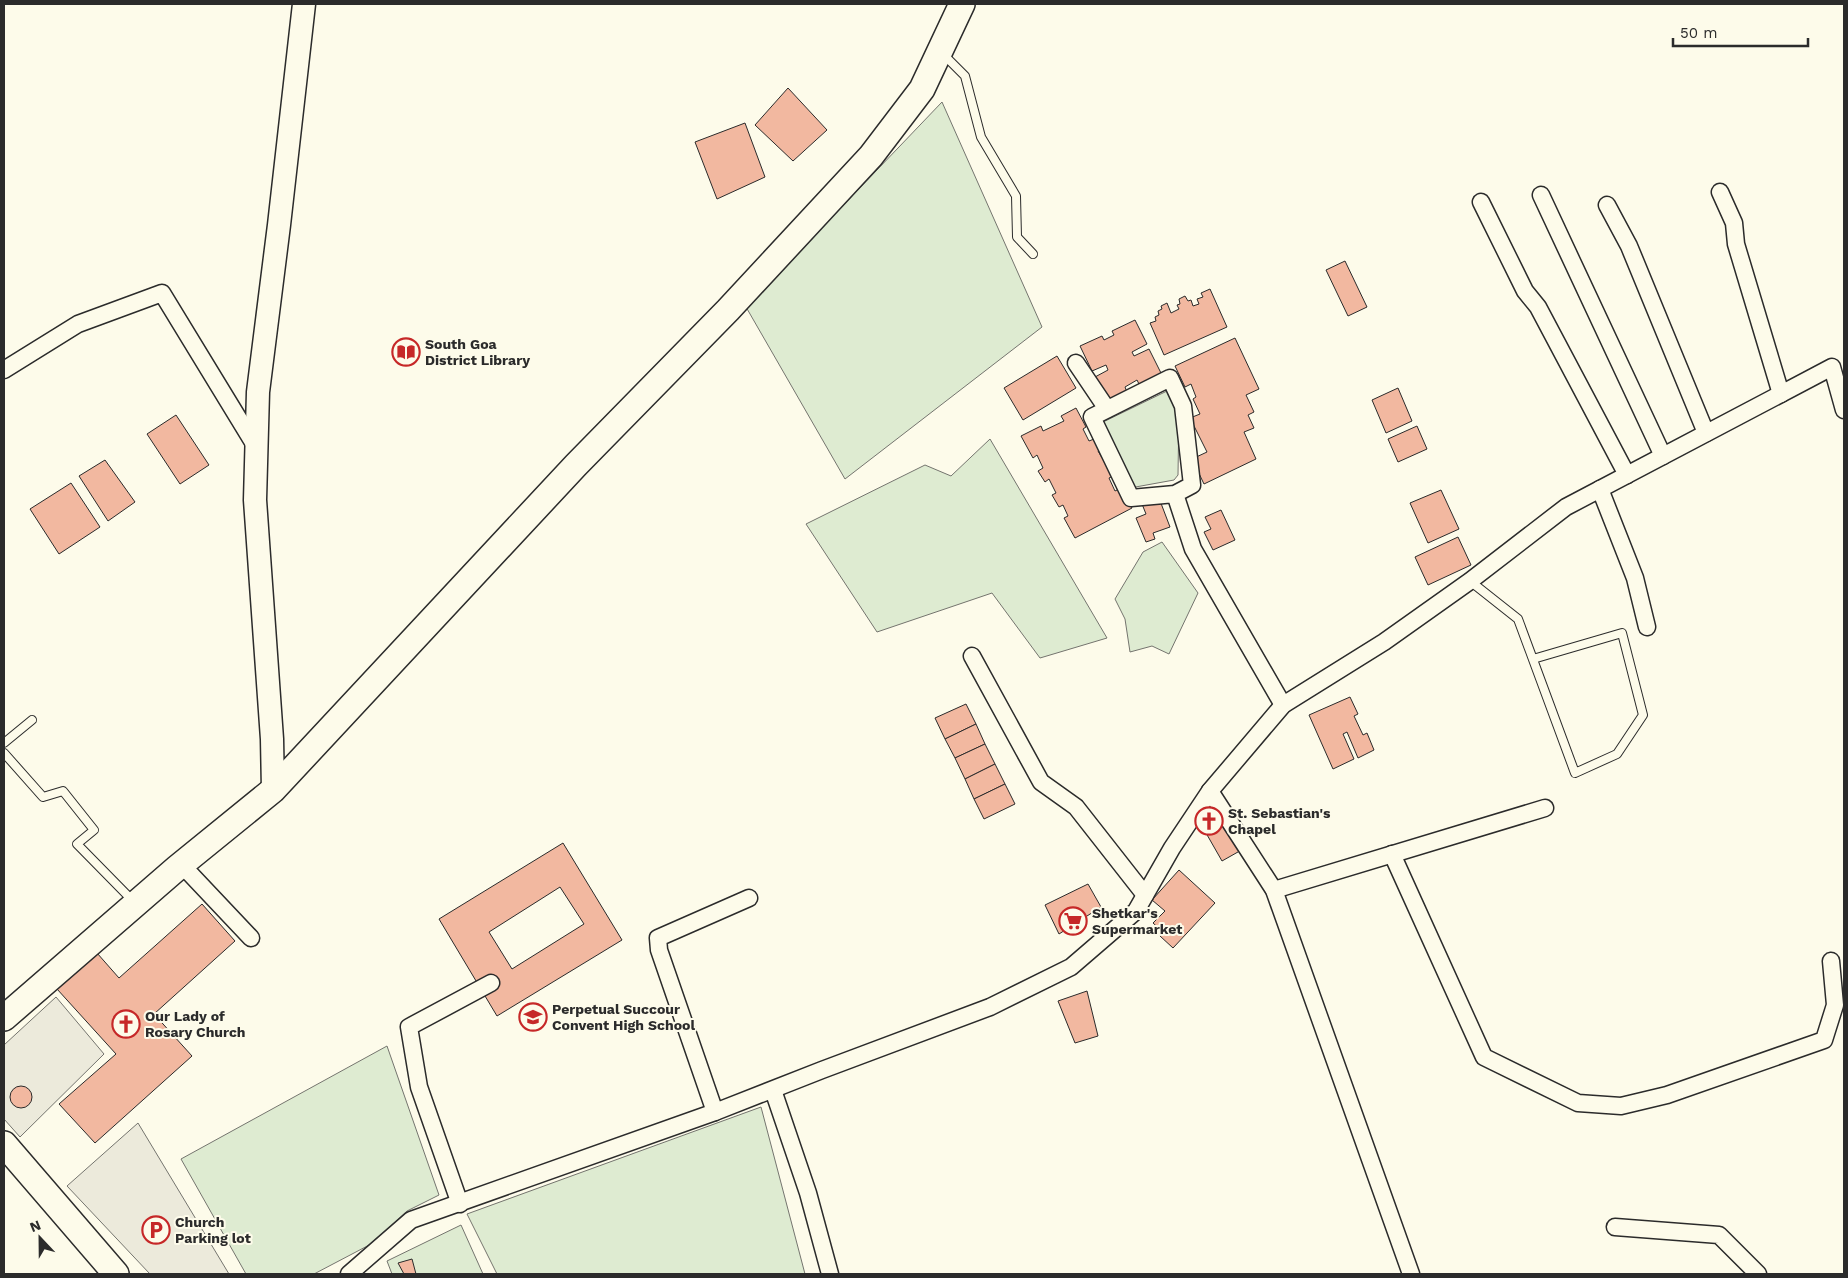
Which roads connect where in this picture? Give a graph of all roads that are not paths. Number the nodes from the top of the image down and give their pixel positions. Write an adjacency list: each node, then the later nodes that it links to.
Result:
1 (304, 4): 15 (street)
2 (962, 4): 3 (main road)
3 (940, 51): 8 (lane); 28 (main road)
4 (1720, 192): 11 (street)
5 (1541, 195): 16 (street)
6 (1481, 202): 17 (street)
7 (1607, 205): 14 (street)
8 (1033, 254)
9 (1076, 363): 12 (street)
10 (4, 370): 15 (street)
11 (1781, 394): 13 (street); 14 (street)
12 (1107, 409): 19 (street); 19 (street)
13 (1844, 410)
14 (1706, 433): 16 (street)
15 (256, 447): 28 (street)
16 (1663, 456): 17 (street)
17 (1627, 474): 18 (street)
18 (1600, 489): 20 (street); 21 (street)
19 (1175, 494): 24 (street)
20 (1470, 581): 23 (lane); 24 (street)
21 (1647, 627)
22 (972, 656): 34 (street)
23 (1533, 659): 23 (lane)
24 (1283, 706): 29 (street)
25 (32, 720): 26 (lane)
26 (4, 742)
27 (4, 753): 36 (lane)
28 (273, 790): 32 (main road)
29 (1210, 791): 33 (street); 34 (street)
30 (1545, 808): 31 (street)
31 (1392, 854): 33 (street); 38 (street)
32 (182, 865): 36 (main road); 37 (street)
33 (1274, 890): 49 (street)
34 (1145, 895): 41 (street)
35 (749, 898): 42 (street)
36 (136, 904): 40 (main road)
37 (251, 938)
38 (1830, 961)
39 (491, 983): 44 (street)
40 (4, 1018)
41 (773, 1090): 42 (street); 48 (street)
42 (715, 1112): 44 (street)
43 (4, 1144): 46 (main road)
44 (460, 1204): 47 (street)
45 (1615, 1227): 50 (street)
46 (109, 1270)
47 (349, 1274)
48 (830, 1274)
49 (1411, 1274)
50 (1758, 1274)

